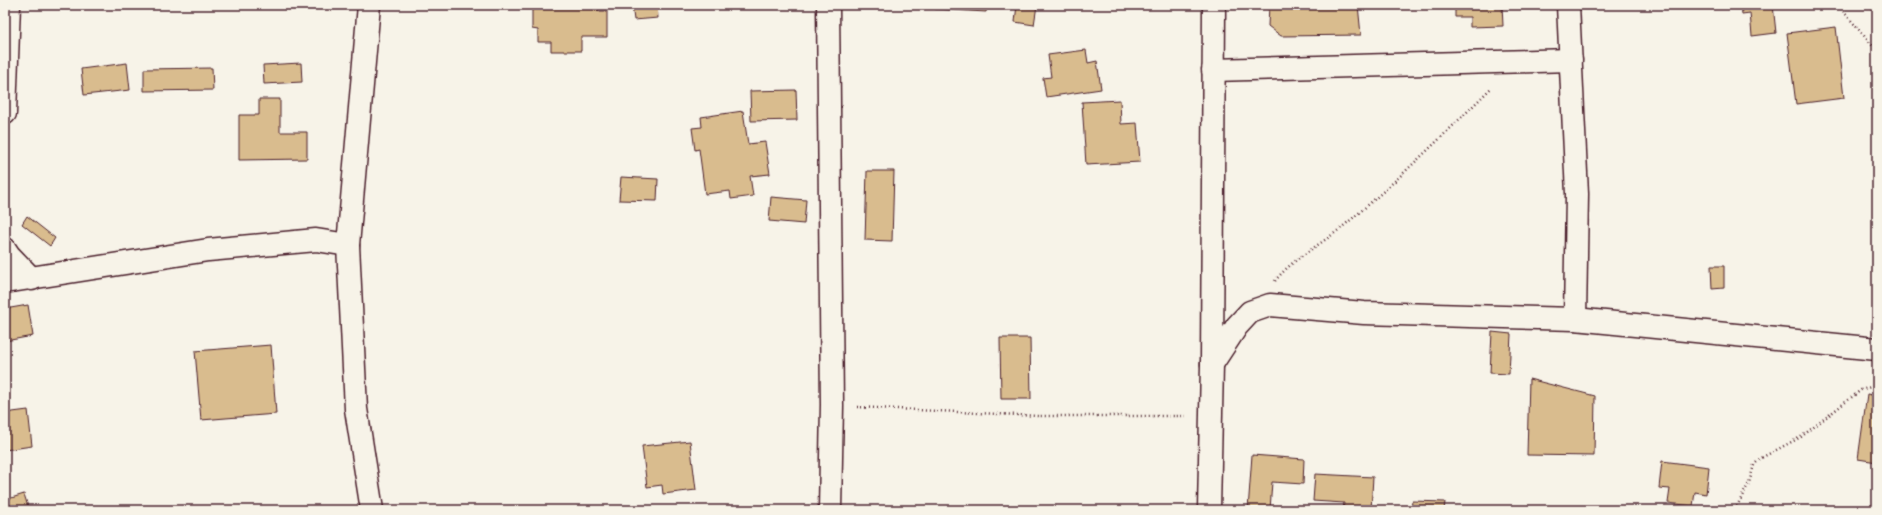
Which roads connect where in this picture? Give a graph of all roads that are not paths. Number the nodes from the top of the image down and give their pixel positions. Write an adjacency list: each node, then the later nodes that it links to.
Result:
1 (369, 5): 9 (street)
2 (828, 5): 17 (street)
3 (1214, 5): 7 (street)
4 (1568, 5): 6 (street)
5 (7, 15): 8 (street)
6 (1571, 60): 7 (street); 13 (street)
7 (1213, 70): 15 (street)
8 (5, 113)
9 (348, 245): 11 (street); 16 (street)
10 (5, 248): 11 (street)
11 (32, 279): 12 (street)
12 (5, 282)
13 (1575, 319): 14 (street); 15 (street)
14 (1877, 349)
15 (1212, 364): 18 (street)
16 (372, 510)
17 (830, 510)
18 (1209, 510)

